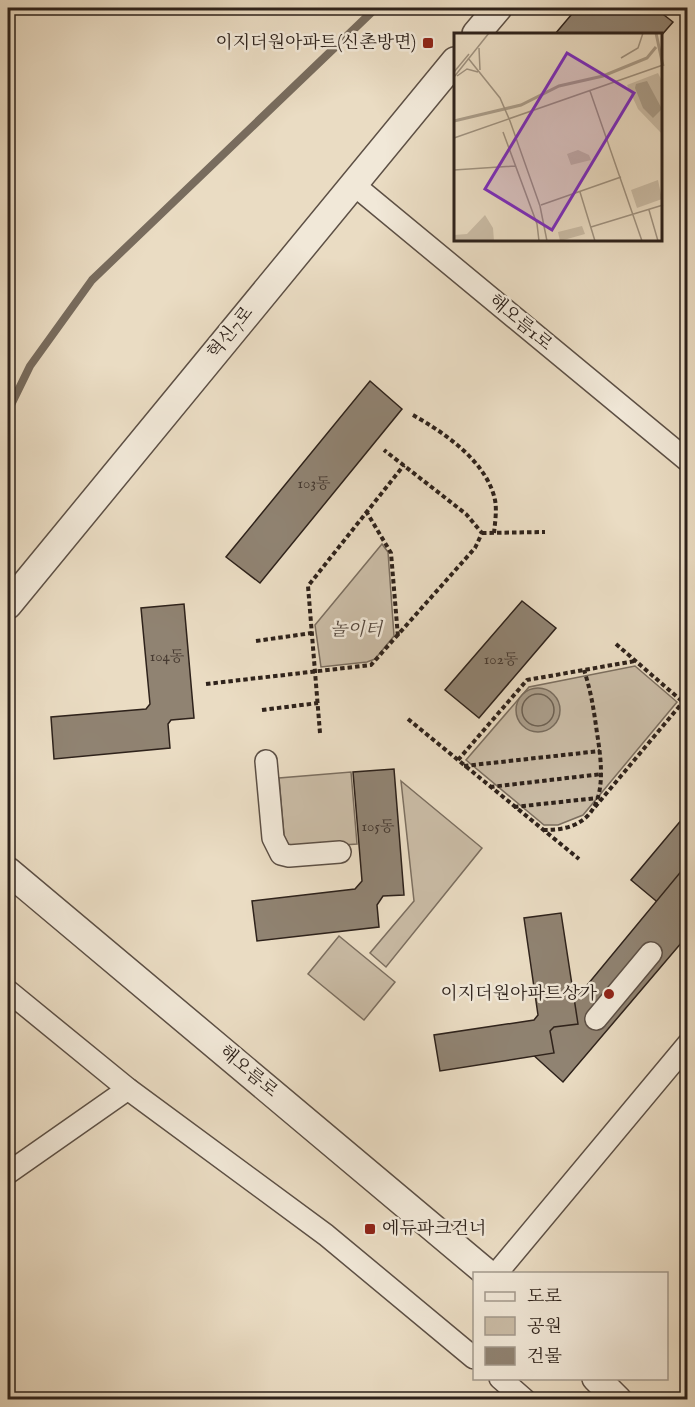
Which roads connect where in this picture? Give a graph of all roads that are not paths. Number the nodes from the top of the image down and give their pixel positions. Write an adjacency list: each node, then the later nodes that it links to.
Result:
1 (498, 8): 2 (street)
2 (477, 33)
3 (454, 62): 4 (street, 혁신7로)
4 (353, 184): 5 (street, 해오름1로); 6 (street, 혁신7로)
5 (687, 461)
6 (8, 605)
7 (266, 761): 8 (street)
8 (340, 852)
9 (8, 871): 16 (street, 해오름로)
10 (651, 953): 12 (street)
11 (8, 991): 14 (street)
12 (596, 1019)
13 (687, 1044): 17 (street)
14 (128, 1089): 15 (street); 18 (street)
15 (8, 1173)
16 (486, 1272)
17 (498, 1272)
18 (473, 1357)
19 (502, 1380): 21 (street)
20 (598, 1380): 22 (street)
21 (525, 1400)
22 (618, 1400)

